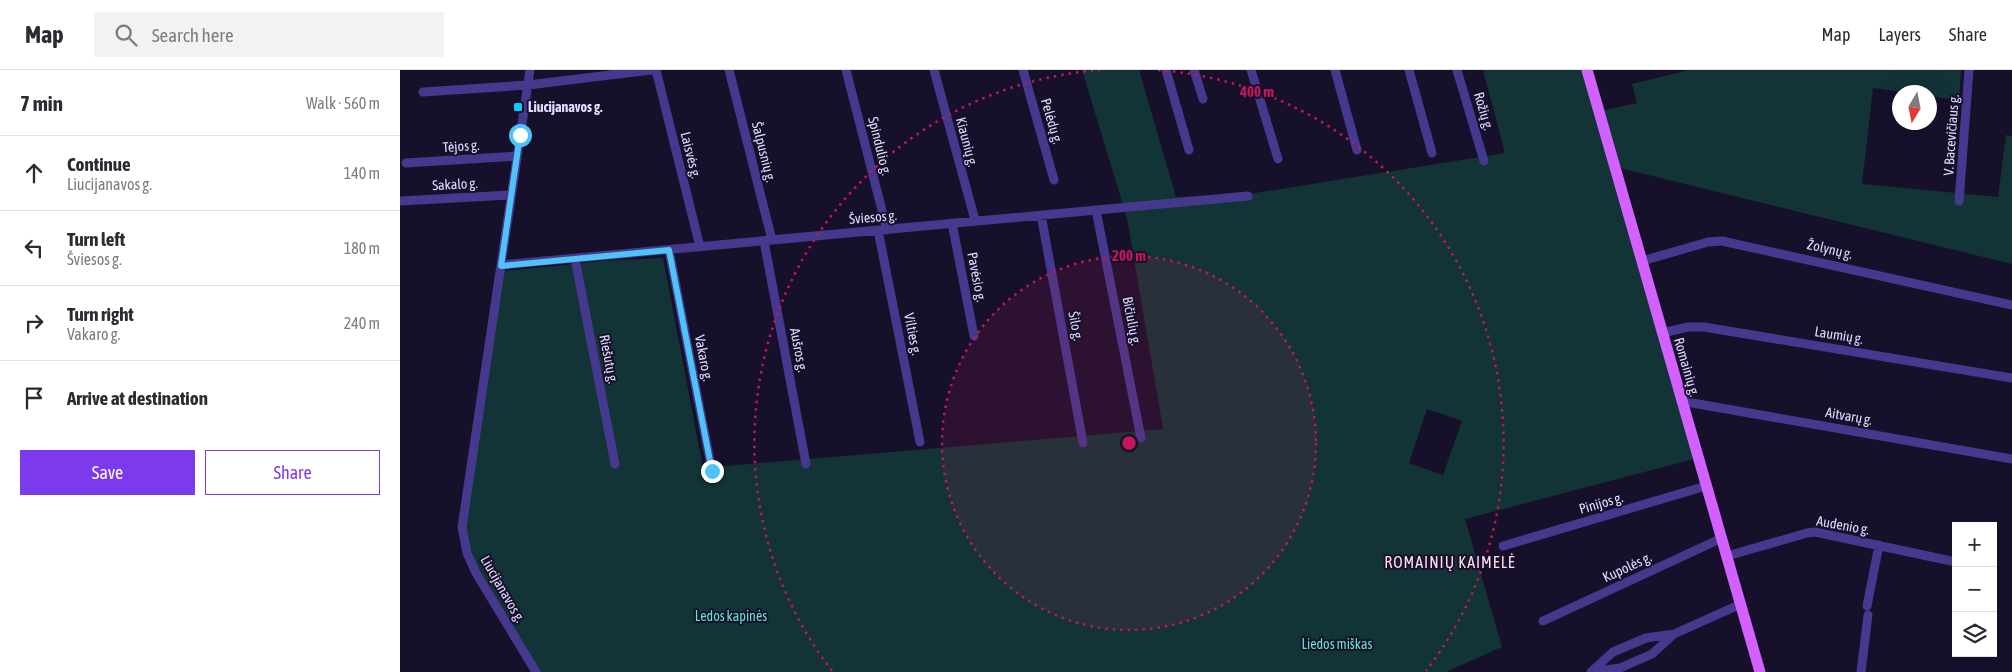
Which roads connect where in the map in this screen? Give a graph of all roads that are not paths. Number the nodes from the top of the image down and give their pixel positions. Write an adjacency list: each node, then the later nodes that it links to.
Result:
1 (530, 70): 16 (street, Liucijanavos g.)
2 (651, 70): 16 (street)
3 (656, 70): 37 (street, Laisvės g.)
4 (729, 70): 36 (street, Šalpusnių g.)
5 (846, 70): 35 (street, Spindulio g.)
6 (934, 70): 33 (street, Kiaunių g.)
7 (1023, 70): 26 (street, Pelėdų g.)
8 (1166, 70): 19 (street)
9 (1194, 70): 18 (street)
10 (1251, 70): 23 (street)
11 (1335, 70): 20 (street)
12 (1409, 70): 21 (street)
13 (1457, 70): 24 (street, Rožių g.)
14 (1587, 70): 40 (main road, Romainių g.)
15 (1969, 70): 30 (street, V. Bacevičiaus g.)
16 (528, 85): 17 (street); 22 (street, Liucijanavos g.)
17 (423, 92)
18 (1202, 99)
19 (1189, 150)
20 (1357, 150)
21 (1432, 153)
22 (517, 156): 25 (street, Tėjos g.); 27 (street, Liucijanavos g.)
23 (1278, 159)
24 (1484, 161)
25 (406, 163)
26 (1054, 180)
27 (511, 195): 29 (street, Sakalo g.); 41 (street, Liucijanavos g.)
28 (1248, 196): 31 (street, Šviesos g.)
29 (400, 201)
30 (1959, 201)
31 (1096, 210): 32 (street, Šviesos g.); 47 (street, Bičiulių g.)
32 (1041, 215): 33 (street, Šviesos g.); 49 (street, Šilo g.)
33 (975, 220): 34 (street, Šviesos g.)
34 (952, 223): 35 (street, Šviesos g.); 44 (street, Pavėsio g.)
35 (883, 230): 36 (street, Šviesos g.); 48 (street, Vilties g.)
36 (768, 241): 37 (street, Šviesos g.); 52 (street, Aušros g.)
37 (700, 247): 38 (street, Šviesos g.)
38 (669, 250): 39 (street, Šviesos g.); 53 (street, Vakaro g.)
39 (575, 258): 41 (street, Šviesos g.); 51 (street, Riešutų g.)
40 (1642, 261): 42 (street, Žolynų g.); 43 (main road, Romainių g.)
41 (501, 266): 63 (street, Liucijanavos g.)
42 (2012, 305)
43 (1662, 333): 45 (street, Laumių g.); 46 (main road, Romainių g.)
44 (974, 336)
45 (2012, 378)
46 (1681, 400): 50 (street, Aitvarų g.); 54 (main road, Romainių g.)
47 (1141, 438)
48 (920, 442)
49 (1084, 443)
50 (2012, 459)
51 (615, 464)
52 (806, 464)
53 (712, 471)
54 (1706, 486): 55 (main road, Romainių g.); 57 (street, Pinijos g.)
55 (1722, 538): 58 (main road, Romainių g.); 61 (street, Kupolės g.)
56 (1879, 545): 58 (street, Audenio g.); 59 (street, Audenio g.); 66 (street)
57 (1503, 546)
58 (1727, 556): 60 (main road, Romainių g.)
59 (1952, 561)
60 (1741, 604): 62 (street); 65 (main road, Romainių g.)
61 (1544, 621)
62 (1674, 634): 64 (street); 64 (street)
63 (536, 672)
64 (1592, 672)
65 (1760, 672)
66 (1861, 672)

